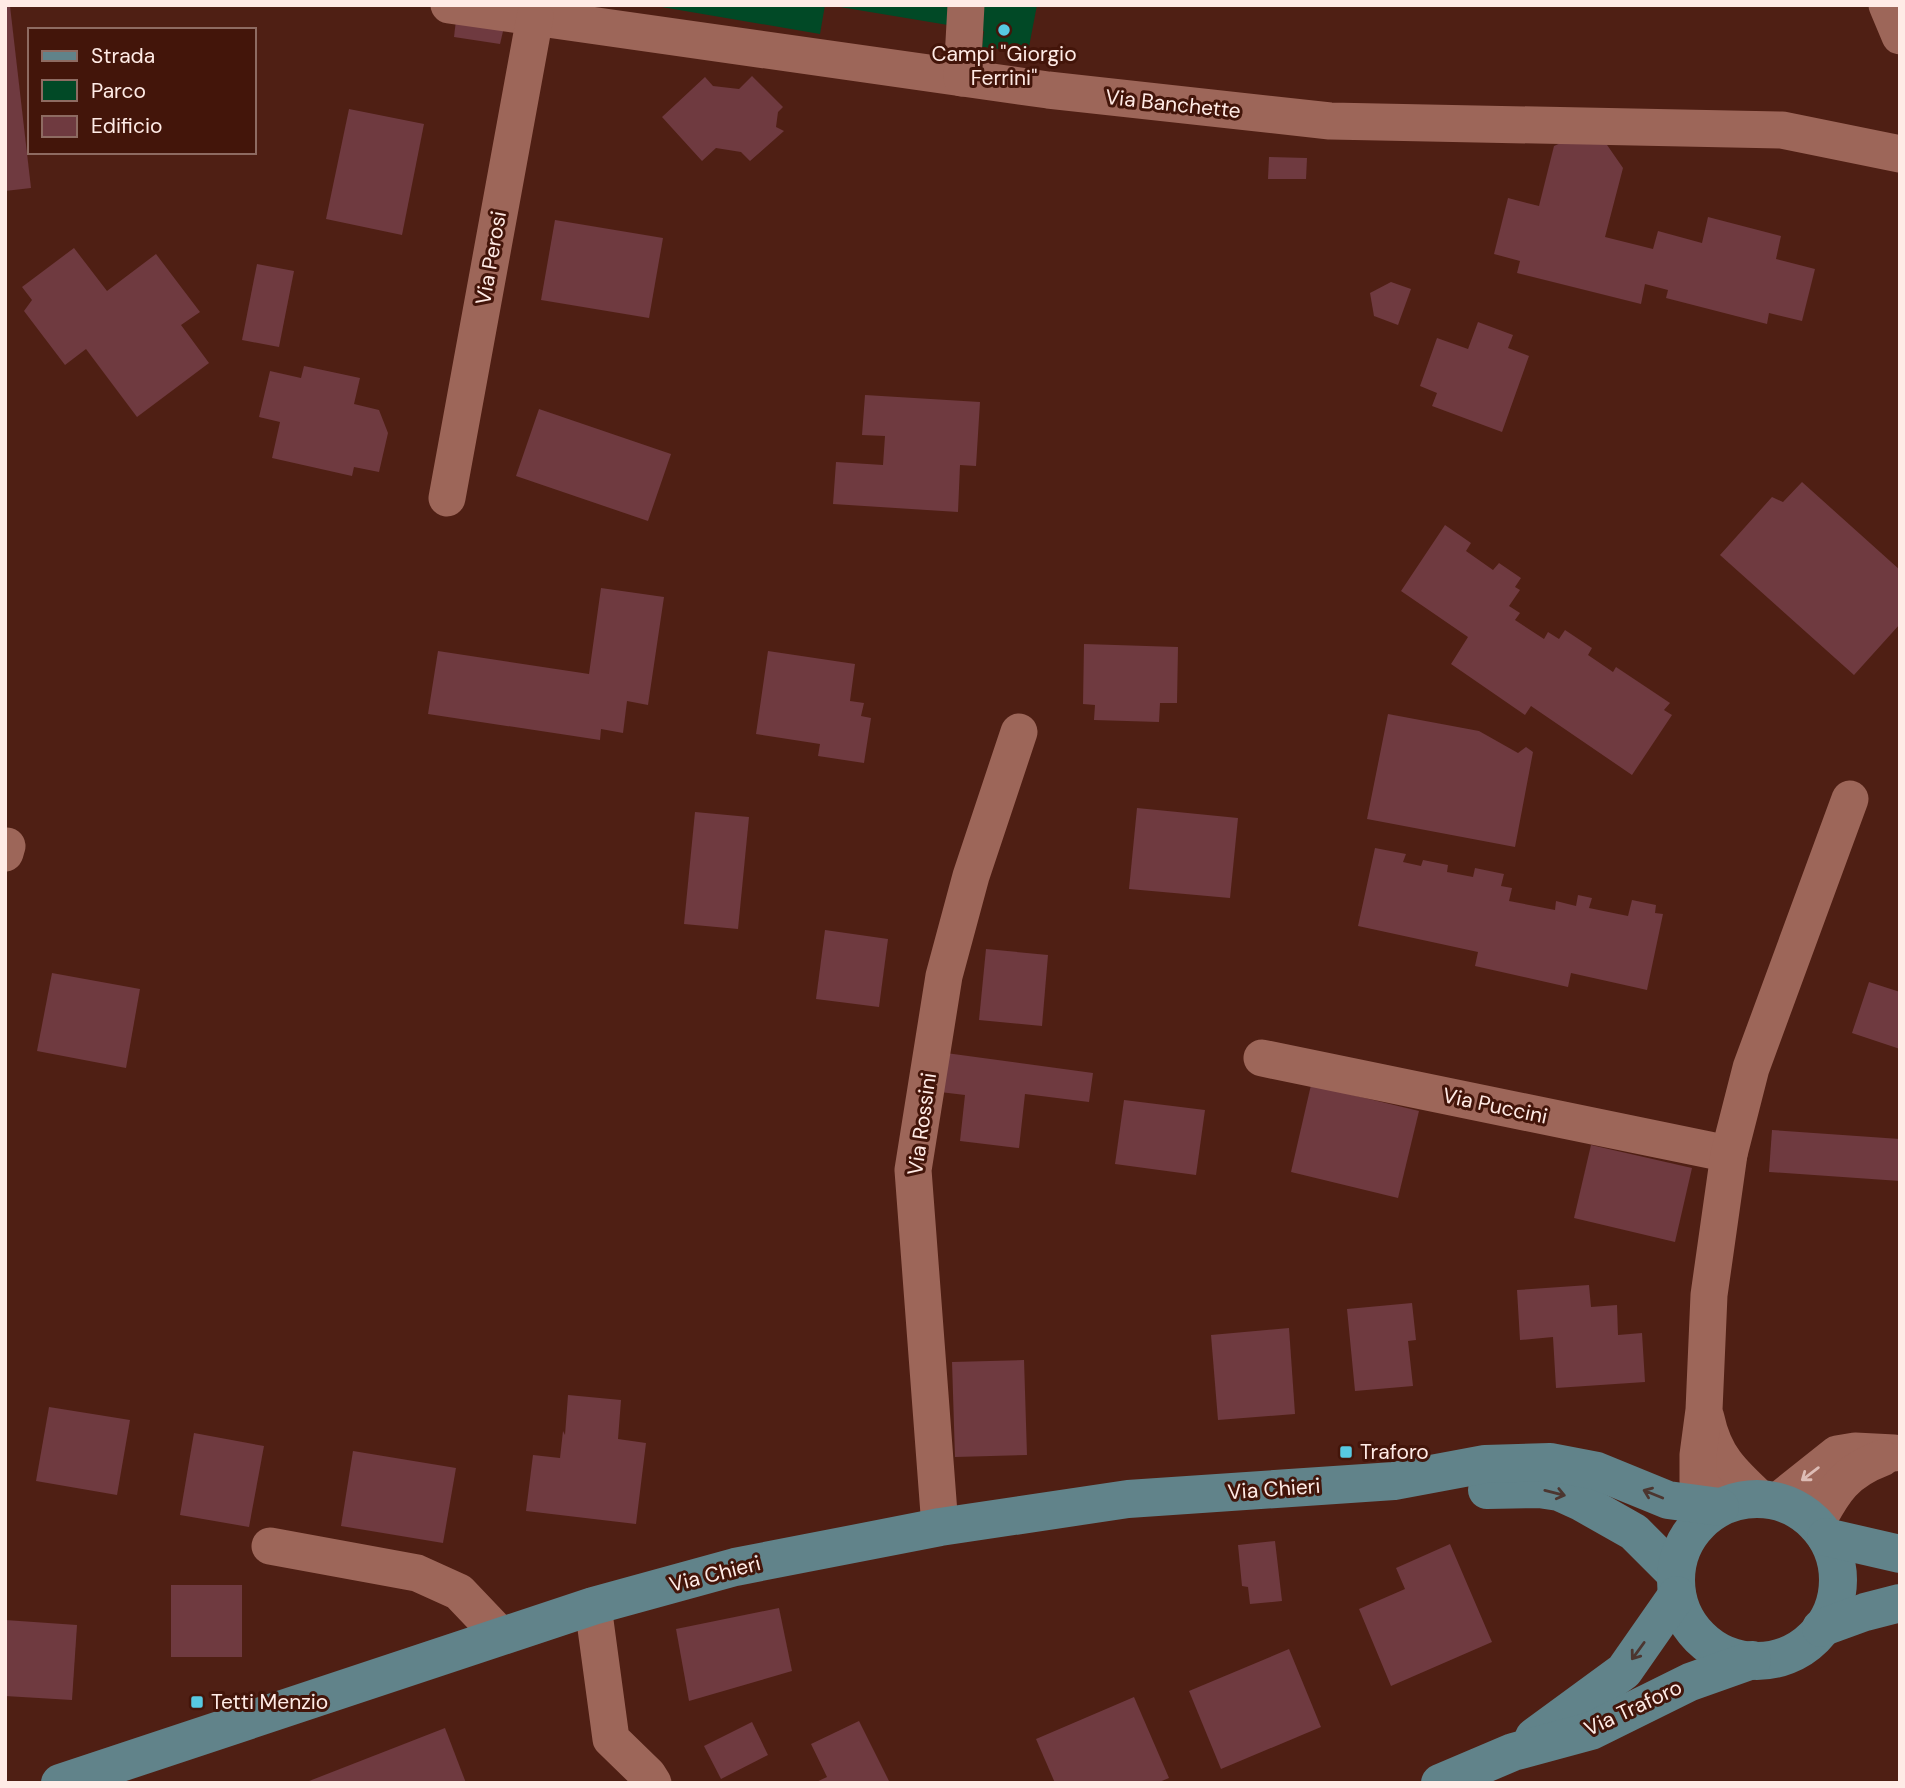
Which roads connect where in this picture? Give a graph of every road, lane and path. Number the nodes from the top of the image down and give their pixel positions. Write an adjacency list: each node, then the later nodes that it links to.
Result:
1 (449, 5): 4 (street, Via Banchette)
2 (966, 5): 6 (street)
3 (1887, 5): 5 (street)
4 (536, 17): 6 (street, Via Banchette); 8 (street, Via Perosi)
5 (1900, 36)
6 (962, 78): 7 (street, Via Banchette)
7 (1900, 154)
8 (447, 498)
9 (1019, 733): 17 (street, Via Rossini)
10 (1850, 799): 12 (street)
11 (1262, 1058): 12 (street, Via Puccini)
12 (1729, 1154): 13 (street)
13 (1704, 1410): 15 (street); 16 (street)
14 (1394, 1481): 16 (main road, Via Chieri, one-way to 14); 17 (main road, Via Chieri); 21 (main road, Via Chieri, one-way to 21)
15 (1768, 1500): 16 (main road); 18 (main road); 18 (street, one-way to 15)
16 (1720, 1507): 21 (main road)
17 (940, 1527): 23 (main road, Via Chieri)
18 (1821, 1531): 20 (main road); 24 (main road)
19 (270, 1546): 25 (street)
20 (1900, 1554)
21 (1677, 1585): 26 (main road); 27 (main road, Via Traforo, one-way to 27)
22 (1900, 1603): 24 (main road)
23 (593, 1606): 25 (main road, Via Chieri); 29 (street)
24 (1821, 1628): 26 (main road)
25 (500, 1635): 28 (main road, Via Chieri)
26 (1752, 1660): 27 (main road, Via Traforo)
27 (1513, 1752): 30 (main road, Via Traforo)
28 (60, 1783)
29 (653, 1783)
30 (1440, 1783)

